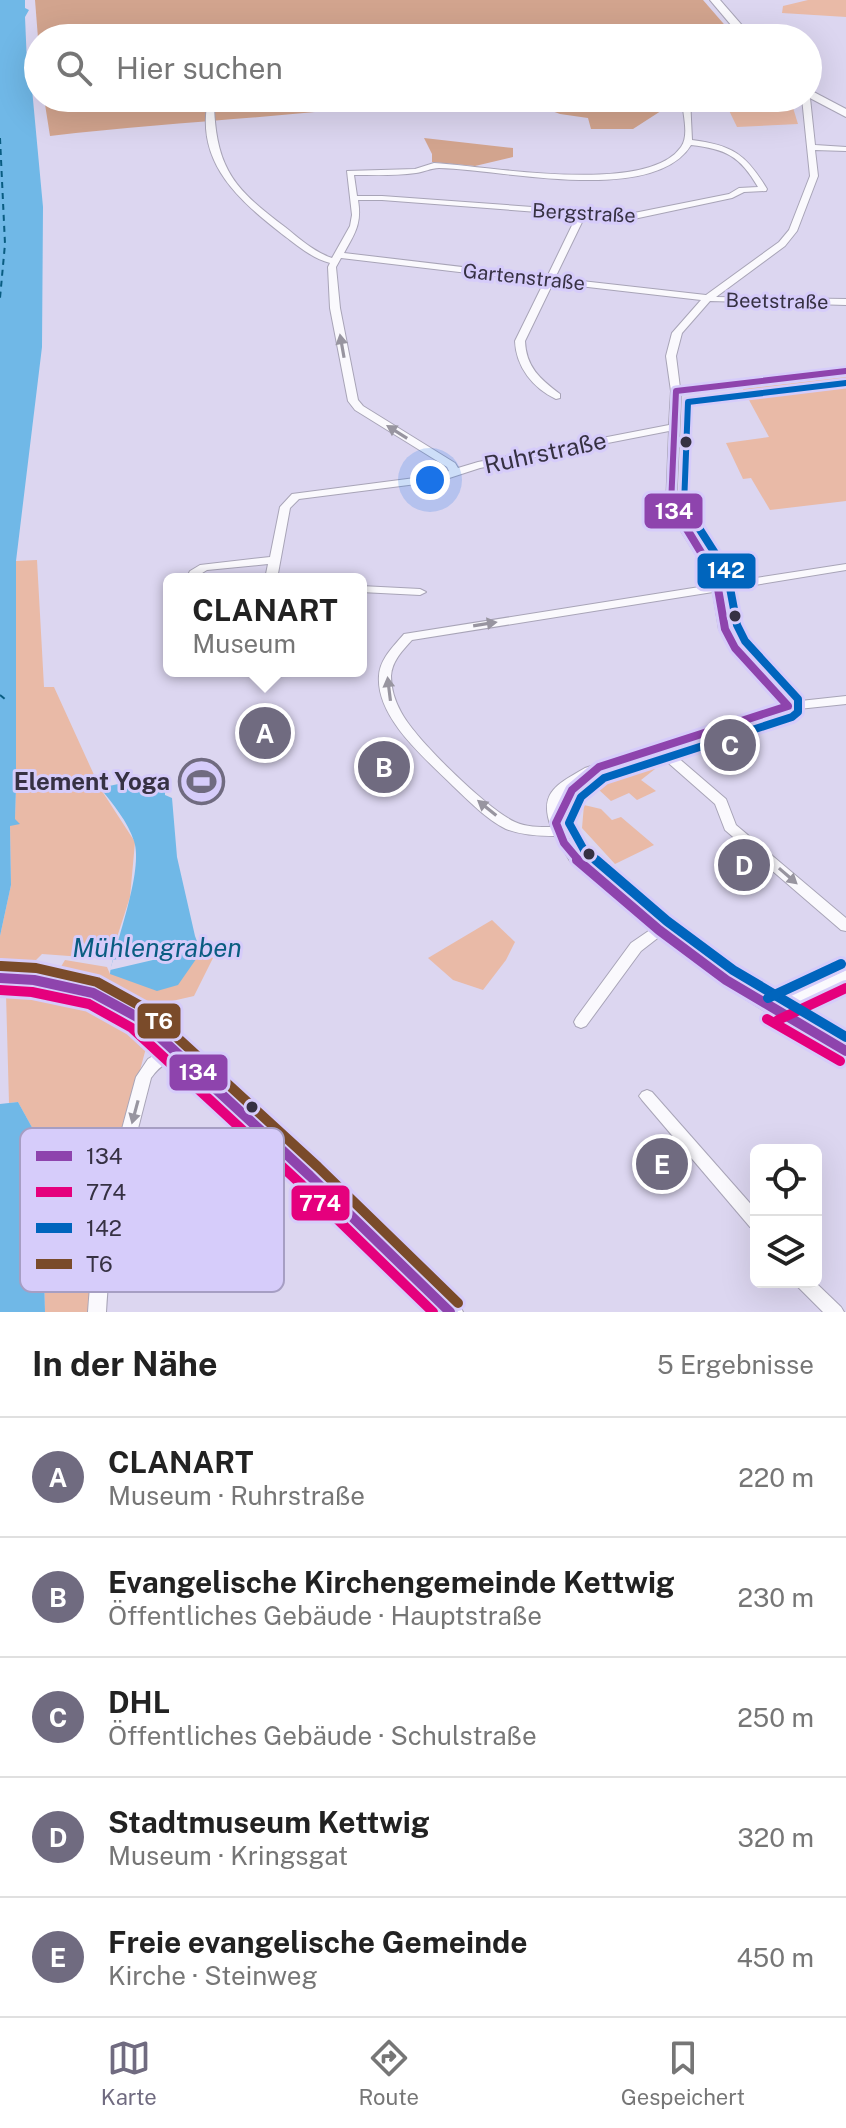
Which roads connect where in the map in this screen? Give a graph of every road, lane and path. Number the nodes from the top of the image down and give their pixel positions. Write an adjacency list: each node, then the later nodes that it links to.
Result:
1 (715, 0): 2 (main road)
2 (734, 24)
3 (822, 101): 4 (main road)
4 (825, 103): 5 (street); 9 (main road)
5 (822, 104)
6 (210, 112): 15 (street)
7 (687, 112): 10 (street)
8 (808, 112): 11 (street)
9 (846, 114)
10 (688, 142): 13 (street); 14 (street, Bergstraße)
11 (812, 147): 12 (street); 17 (street)
12 (846, 149)
13 (353, 198): 14 (street, Bergstraße); 15 (street)
14 (581, 215): 16 (street)
15 (337, 258): 16 (street, Gartenstraße); 23 (street, one-way to 15)
16 (550, 280): 17 (street, Gartenstraße); 21 (street)
17 (708, 298): 18 (street, Beetstraße); 20 (street)
18 (846, 302)
19 (846, 371): 20 (street)
20 (676, 391): 22 (street)
21 (556, 396)
22 (673, 427): 23 (street, Ruhrstraße); 28 (street)
23 (455, 473): 24 (street, Ruhrstraße)
24 (275, 560): 26 (street); 27 (street, Ruhrstraße)
25 (846, 567): 28 (street)
26 (194, 573)
27 (272, 573)
28 (718, 587): 32 (street); 34 (street, one-way to 28)
29 (367, 589): 30 (street)
30 (420, 592)
31 (846, 700): 32 (street)
32 (788, 706): 33 (street)
33 (659, 748): 34 (street); 35 (street, one-way to 35)
34 (557, 828): 36 (street)
35 (846, 926)
36 (659, 930): 39 (street); 40 (street)
37 (846, 975): 39 (street)
38 (0, 978): 41 (main road)
39 (773, 1009): 42 (street)
40 (581, 1022)
41 (174, 1049): 44 (street, one-way to 44); 45 (main road)
42 (846, 1051)
43 (647, 1096): 47 (street)
44 (130, 1128)
45 (259, 1128)
46 (284, 1152): 51 (main road)
47 (751, 1216)
48 (810, 1288): 52 (street)
49 (98, 1292): 50 (street, one-way to 50)
50 (97, 1312)
51 (450, 1312)
52 (835, 1312)

